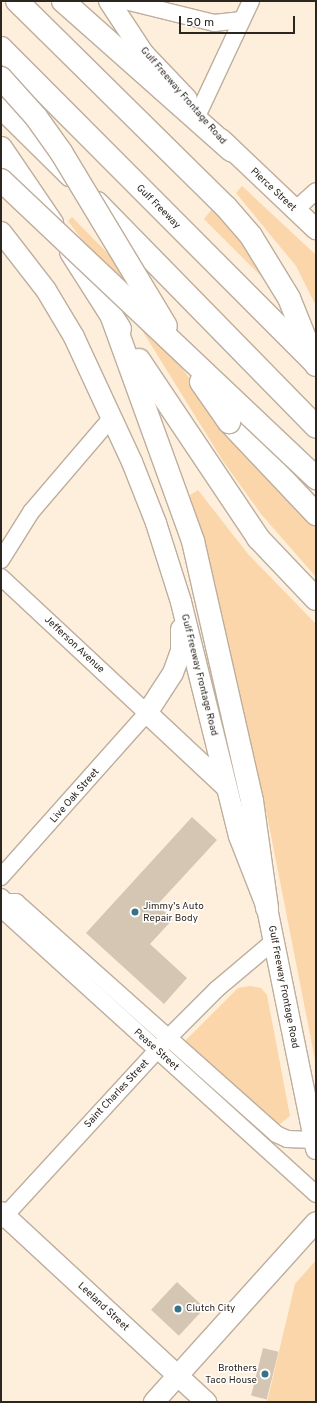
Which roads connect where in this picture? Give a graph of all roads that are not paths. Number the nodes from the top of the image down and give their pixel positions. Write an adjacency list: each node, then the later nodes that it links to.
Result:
1 (17, 1): 19 (highway)
2 (63, 1): 12 (highway)
3 (109, 1): 10 (main road, Gulf Freeway Frontage Road)
4 (125, 1): 6 (street)
5 (251, 1): 6 (street)
6 (242, 20): 10 (street)
7 (1, 48): 19 (highway, Gulf Freeway)
8 (1, 78): 23 (highway, bridge)
9 (1, 107): 21 (highway)
10 (199, 112): 12 (main road, Gulf Freeway Frontage Road)
11 (1, 148): 18 (highway)
12 (231, 150): 15 (main road, Pierce Street)
13 (1, 180): 22 (highway, bridge)
14 (316, 191): 15 (street)
15 (296, 210): 16 (main road, Pierce Street)
16 (316, 229)
17 (1, 232): 20 (main road, Gulf Freeway Frontage Road)
18 (112, 317): 26 (highway); 32 (highway)
19 (316, 365)
20 (112, 417): 24 (street); 27 (main road, Gulf Freeway Frontage Road)
21 (316, 427)
22 (316, 478)
23 (316, 514)
24 (1, 560)
25 (1, 577): 28 (street, Jefferson Avenue)
26 (316, 599)
27 (181, 602): 28 (main road); 29 (main road, Gulf Freeway Frontage Road)
28 (147, 713): 29 (main road); 30 (street, Live Oak Street)
29 (226, 787): 32 (main road, Gulf Freeway Frontage Road)
30 (1, 876)
31 (3, 900): 34 (street, Pease Street); 35 (street, Pease Street)
32 (266, 908): 33 (main road, Gulf Freeway Frontage Road)
33 (274, 941): 34 (street, Saint Charles Street); 36 (main road, Gulf Freeway Frontage Road)
34 (169, 1037): 35 (street, Saint Charles Street); 36 (street, Pease Street)
35 (157, 1051): 37 (street, Pease Street); 38 (street, Saint Charles Street)
36 (315, 1145)
37 (316, 1194)
38 (2, 1216): 40 (main road, Leeland Street)
39 (316, 1222): 40 (main road)
40 (178, 1376): 41 (main road); 42 (main road, Leeland Street)
41 (154, 1402)
42 (206, 1402)

